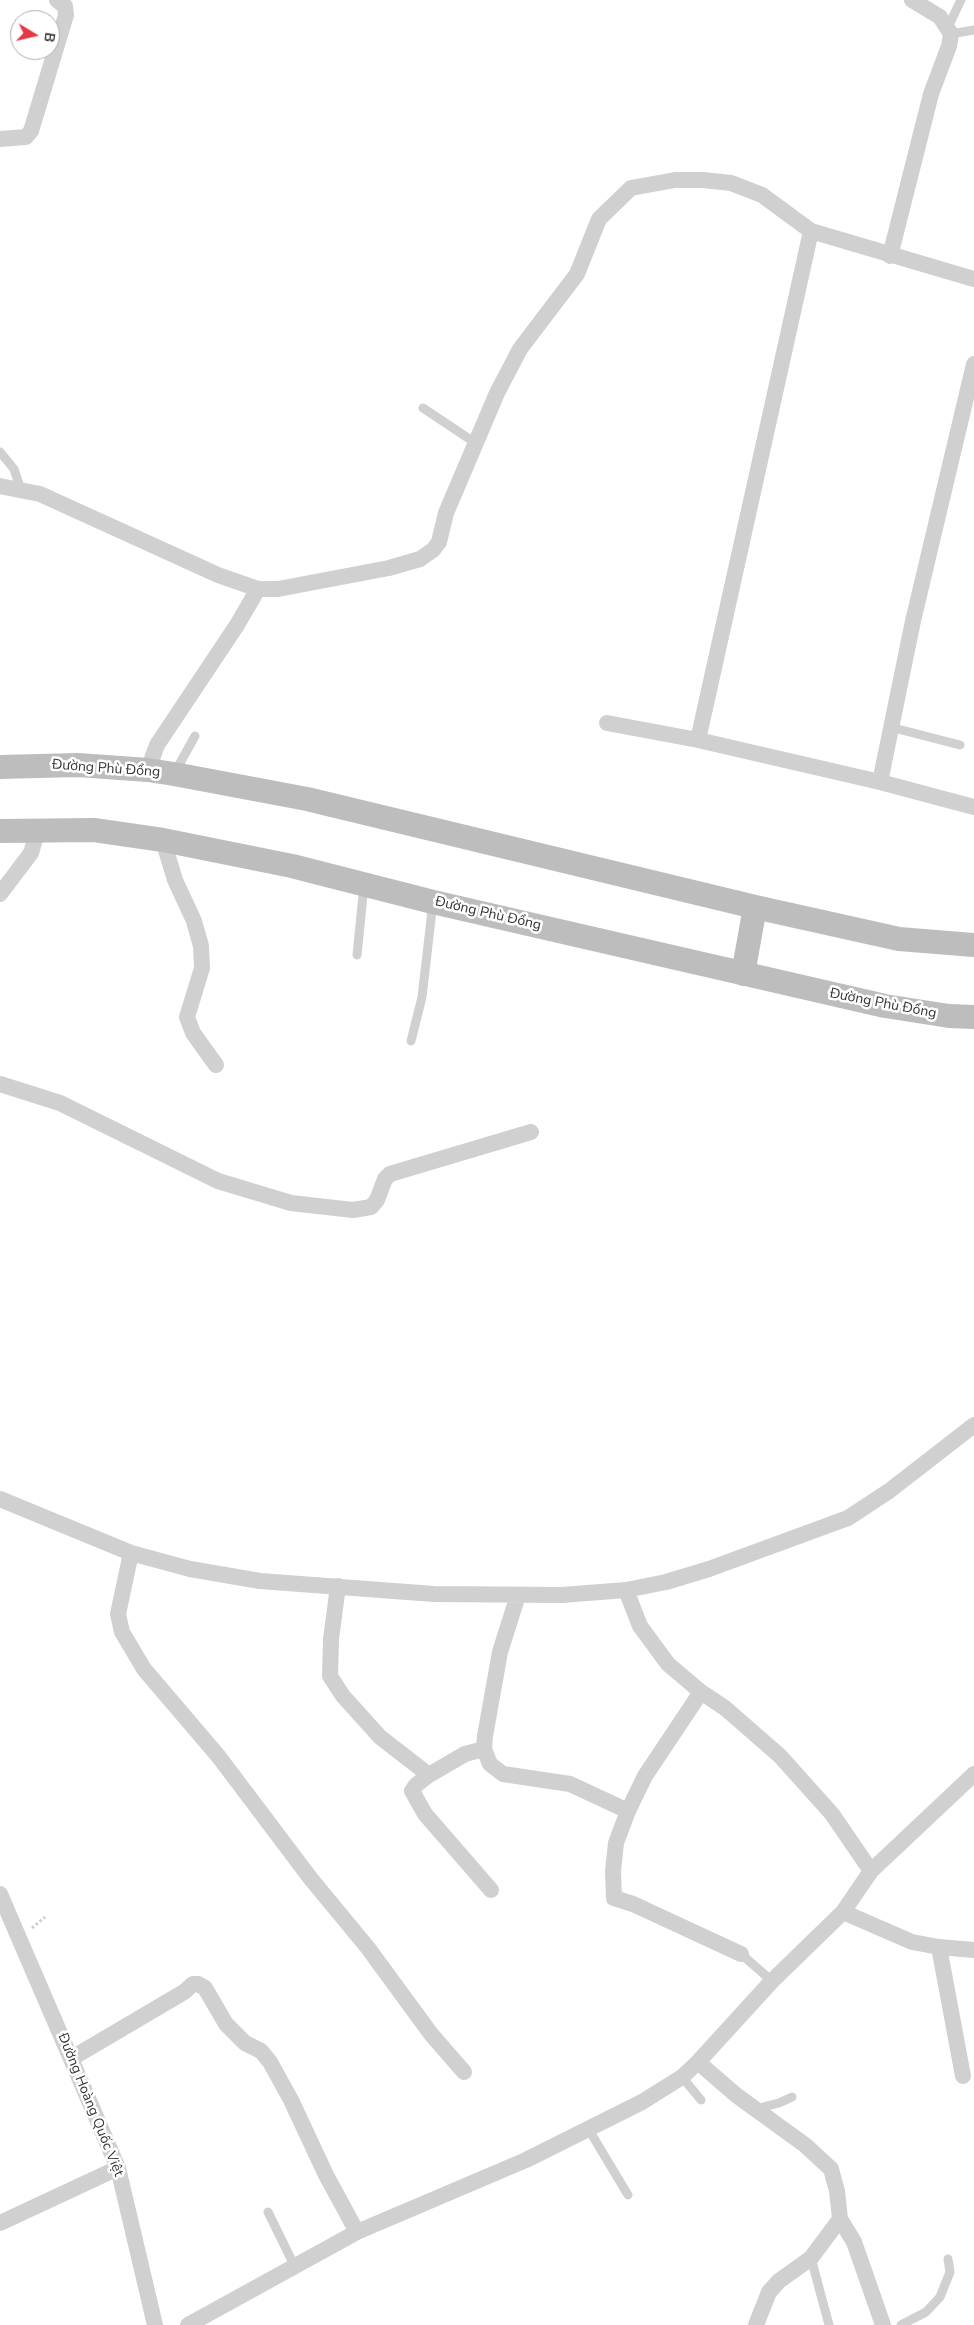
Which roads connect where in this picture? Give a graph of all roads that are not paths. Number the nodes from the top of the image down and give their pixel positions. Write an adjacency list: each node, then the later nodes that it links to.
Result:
1 (57, 0): 6 (street)
2 (912, 0): 4 (street)
3 (962, 0): 4 (lane)
4 (950, 30): 5 (lane); 8 (street)
5 (974, 30)
6 (0, 139)
7 (811, 231): 8 (street); 12 (street); 20 (street)
8 (890, 256): 9 (street)
9 (974, 279)
10 (974, 364): 18 (street)
11 (423, 408): 12 (lane)
12 (476, 444): 16 (street)
13 (0, 452): 15 (lane)
14 (0, 486): 15 (street)
15 (21, 490): 16 (street)
16 (258, 589): 23 (street)
17 (607, 723): 20 (street)
18 (890, 727): 21 (lane); 25 (street)
19 (195, 736): 24 (lane)
20 (698, 740): 25 (street)
21 (960, 745)
22 (0, 767): 23 (main road, Đường Phù Đổng)
23 (148, 770): 24 (main road, Đường Phù Đổng)
24 (174, 774): 33 (main road, Đường Phù Đổng)
25 (880, 782): 26 (street)
26 (974, 807)
27 (38, 829): 28 (main road, Đường Phù Đổng); 29 (main road, Đường Phù Đổng); 31 (street)
28 (0, 831)
29 (163, 840): 30 (main road, Đường Phù Đổng); 39 (street)
30 (364, 885): 32 (main road, Đường Phù Đổng); 35 (lane)
31 (0, 894)
32 (433, 902): 36 (main road, Đường Phù Đổng); 38 (lane)
33 (755, 907): 34 (main road, Đường Phù Đổng); 36 (main road)
34 (974, 945)
35 (357, 955)
36 (743, 974): 37 (main road, Đường Phù Đổng)
37 (974, 1018)
38 (411, 1040)
39 (216, 1065)
40 (0, 1084): 41 (street)
41 (530, 1132)
42 (974, 1425): 46 (street)
43 (0, 1499): 44 (street)
44 (131, 1552): 45 (street); 63 (street)
45 (338, 1586): 47 (street); 50 (street)
46 (626, 1590): 47 (street); 48 (street)
47 (518, 1595): 49 (street)
48 (701, 1692): 52 (street); 53 (street)
49 (484, 1748): 50 (street); 52 (street)
50 (429, 1774): 54 (street)
51 (974, 1774): 53 (street)
52 (628, 1811): 59 (street)
53 (871, 1871): 56 (street)
54 (491, 1890)
55 (0, 1894): 61 (street, Đường Hoàng Quốc Việt)
56 (843, 1912): 57 (street); 60 (street)
57 (938, 1947): 58 (street); 64 (street)
58 (974, 1950)
59 (742, 1954): 60 (lane)
60 (772, 1981): 62 (street)
61 (72, 2058): 70 (street, Đường Hoàng Quốc Việt); 75 (street)
62 (698, 2062): 65 (street); 68 (street)
63 (464, 2072)
64 (963, 2076)
65 (682, 2077): 67 (lane); 69 (street)
66 (792, 2097): 68 (lane)
67 (701, 2100)
68 (755, 2109): 73 (street)
69 (589, 2130): 71 (lane); 75 (street)
70 (118, 2168): 74 (street); 79 (street, Đường Hoàng Quốc Việt)
71 (628, 2195)
72 (268, 2212): 78 (lane)
73 (840, 2219): 76 (street); 83 (street)
74 (0, 2223)
75 (357, 2232): 78 (street)
76 (811, 2258): 81 (street); 82 (lane)
77 (948, 2259): 84 (lane)
78 (294, 2265): 80 (street)
79 (155, 2325)
80 (188, 2325)
81 (756, 2325)
82 (829, 2325)
83 (883, 2325)
84 (901, 2325)

